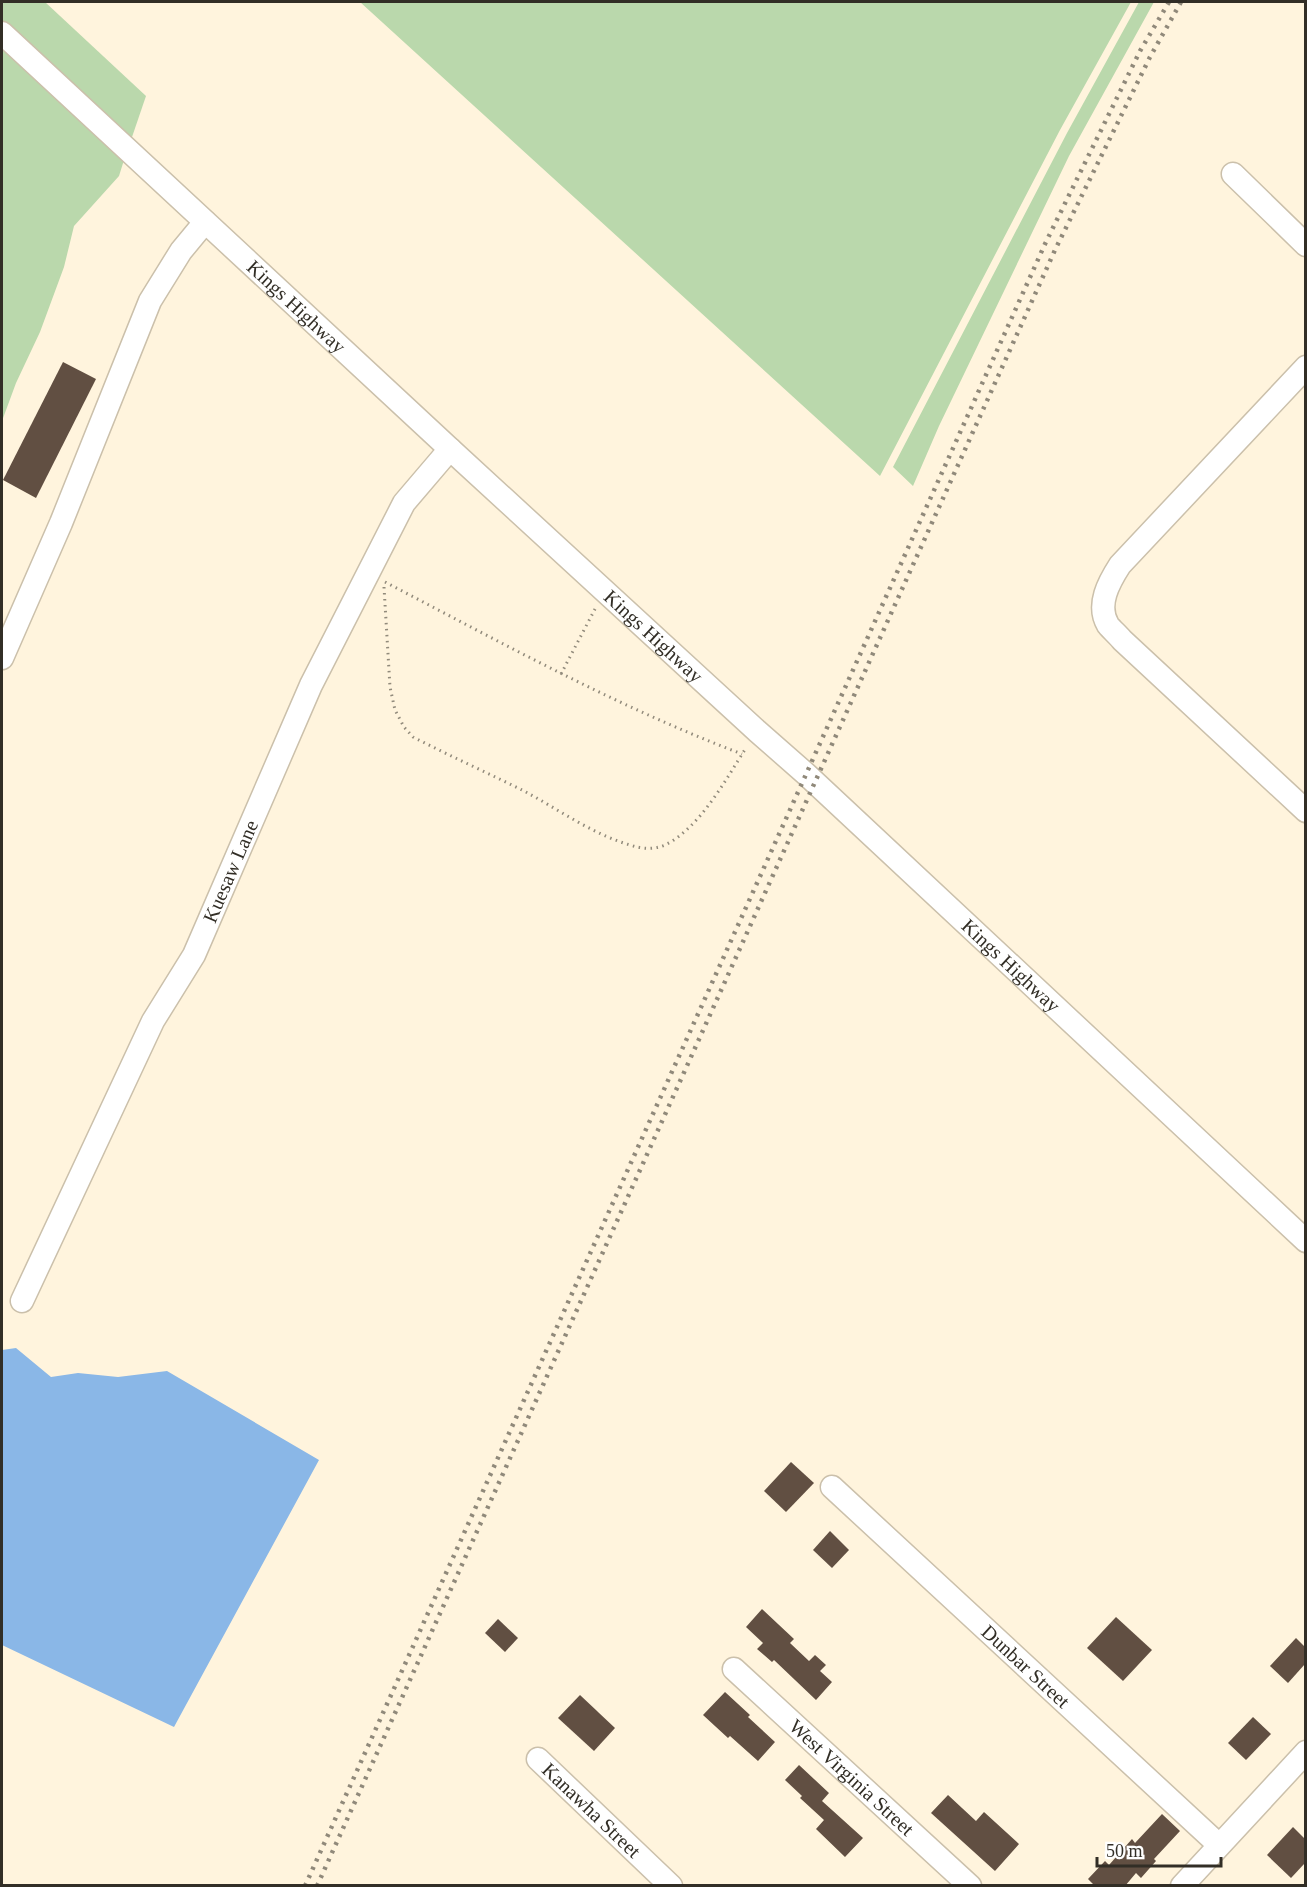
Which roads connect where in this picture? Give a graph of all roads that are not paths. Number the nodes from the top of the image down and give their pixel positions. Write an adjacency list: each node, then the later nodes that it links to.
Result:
1 (2, 33): 3 (street, Kings Highway)
2 (1233, 174): 4 (street)
3 (205, 222): 6 (street, Kings Highway); 7 (street)
4 (1305, 245)
5 (1305, 367): 8 (street)
6 (450, 449): 9 (street, Kings Highway); 10 (street, Kuesaw Lane)
7 (2, 658)
8 (1305, 812)
9 (1305, 1241)
10 (22, 1300)
11 (832, 1487): 15 (street, Dunbar Street)
12 (734, 1669): 17 (street, West Virginia Street)
13 (1305, 1752): 15 (street)
14 (538, 1759): 16 (street, Kanawha Street)
15 (1219, 1845): 18 (street)
16 (671, 1886)
17 (970, 1886)
18 (1182, 1886)

